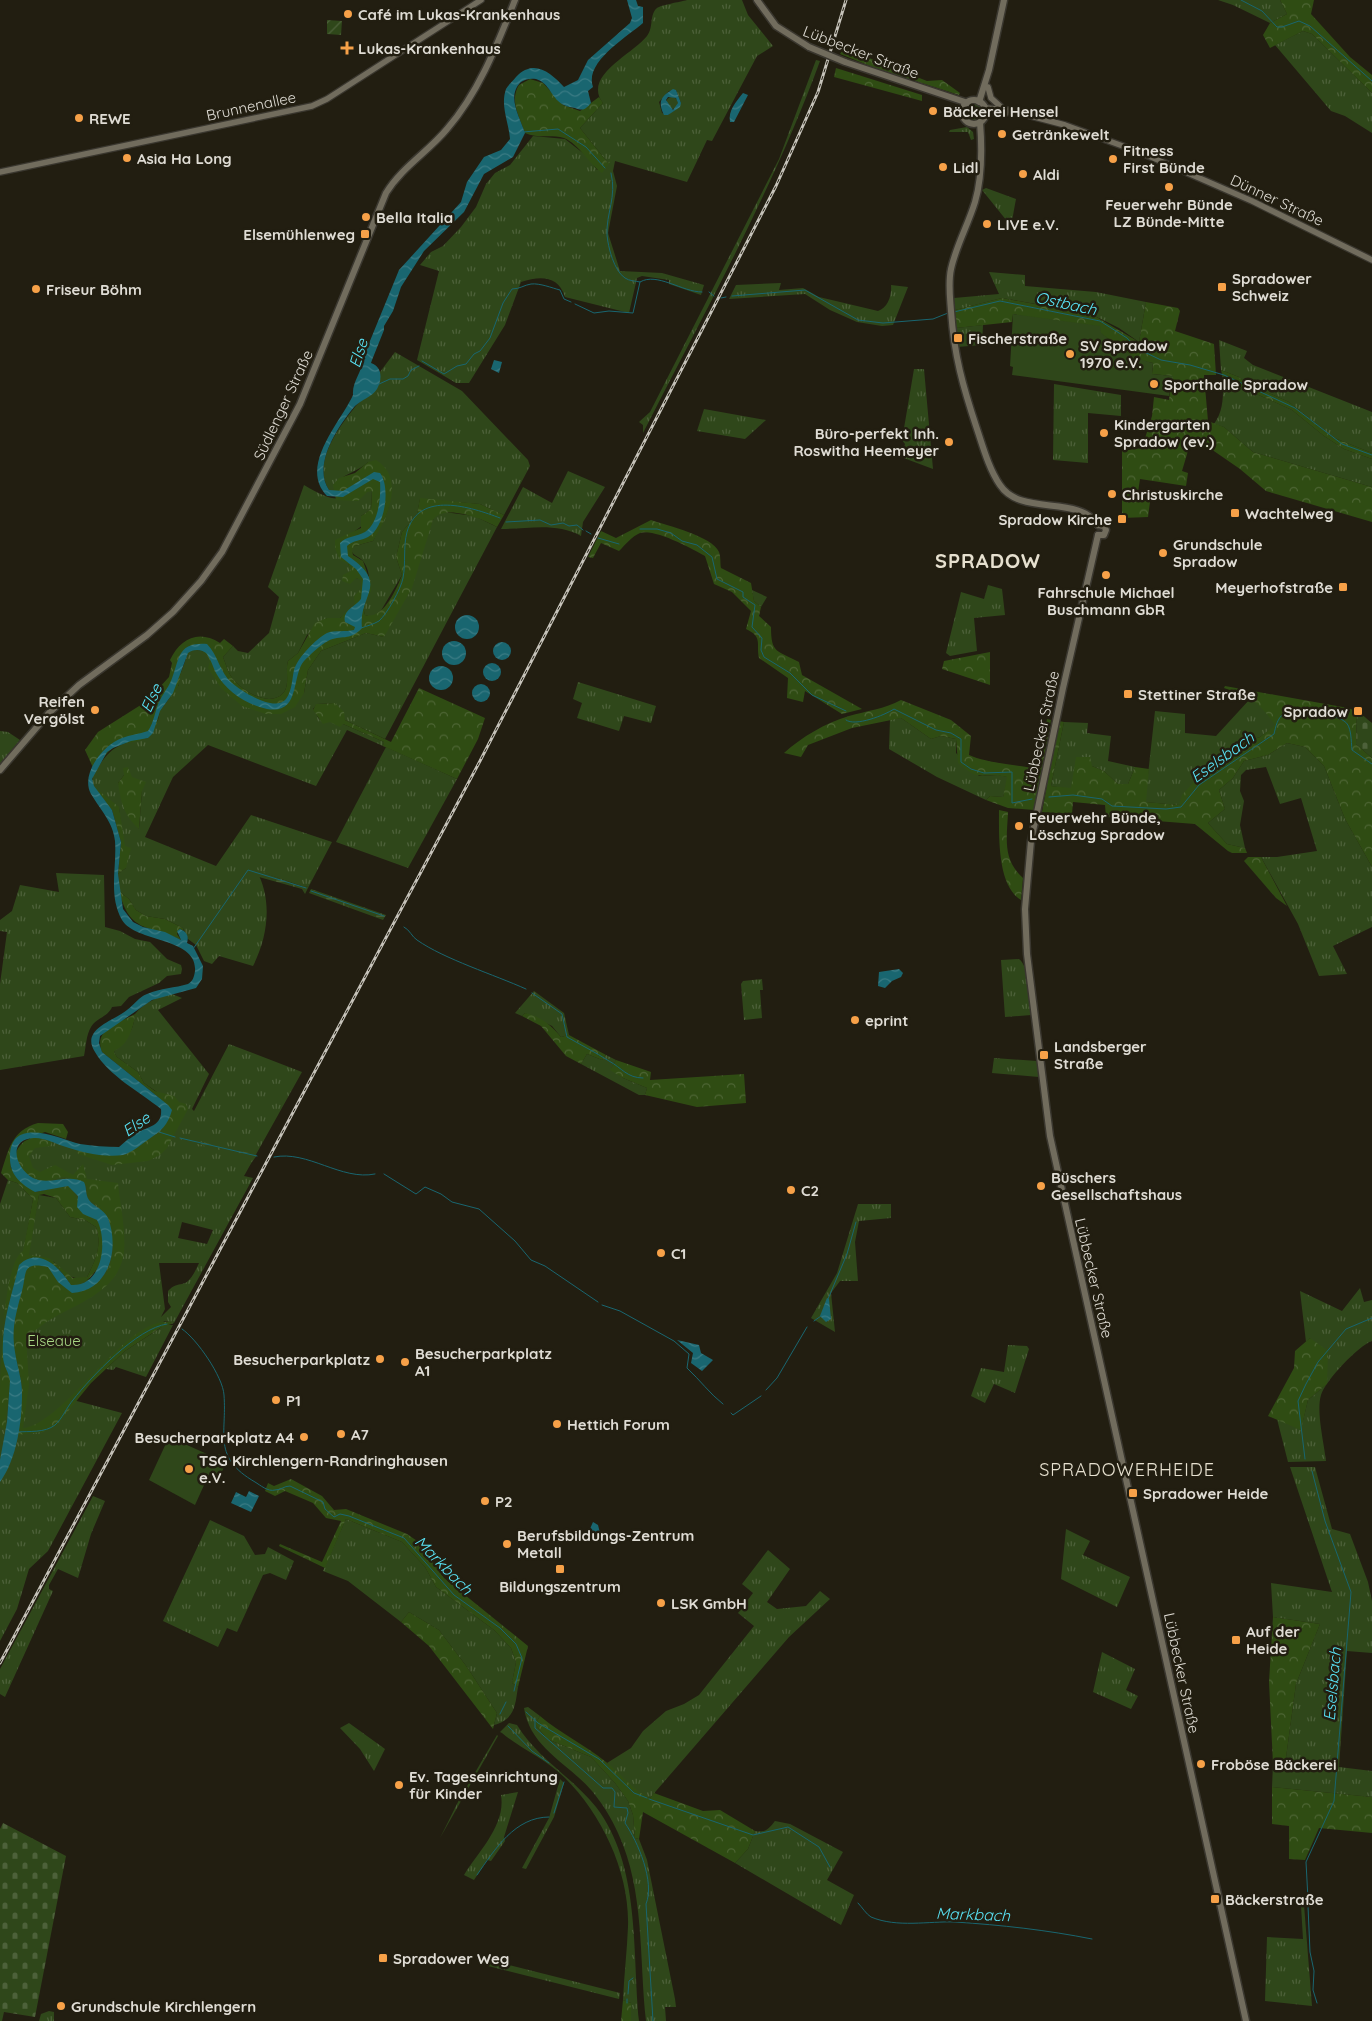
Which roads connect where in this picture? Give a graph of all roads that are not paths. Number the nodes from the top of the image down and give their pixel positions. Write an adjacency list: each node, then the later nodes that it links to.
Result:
1 (480, 0): 12 (street, Brunnenallee)
2 (515, 0): 14 (main road, Südlenger Straße)
3 (757, 0): 7 (main road, Lübbecker Straße, bridge)
4 (1004, 0): 5 (main road)
5 (990, 70): 6 (main road); 8 (main road)
6 (988, 87): 8 (main road); 9 (street)
7 (966, 105): 8 (main road); 11 (main road)
8 (983, 106): 9 (street, Dünner Straße); 10 (street, Dünner Straße); 11 (main road)
9 (1002, 109): 10 (street, Dünner Straße)
10 (1028, 116): 13 (street, Dünner Straße)
11 (977, 123): 15 (main road, Lübbecker Straße)
12 (0, 172)
13 (1372, 260)
14 (0, 770)
15 (1246, 2021)

